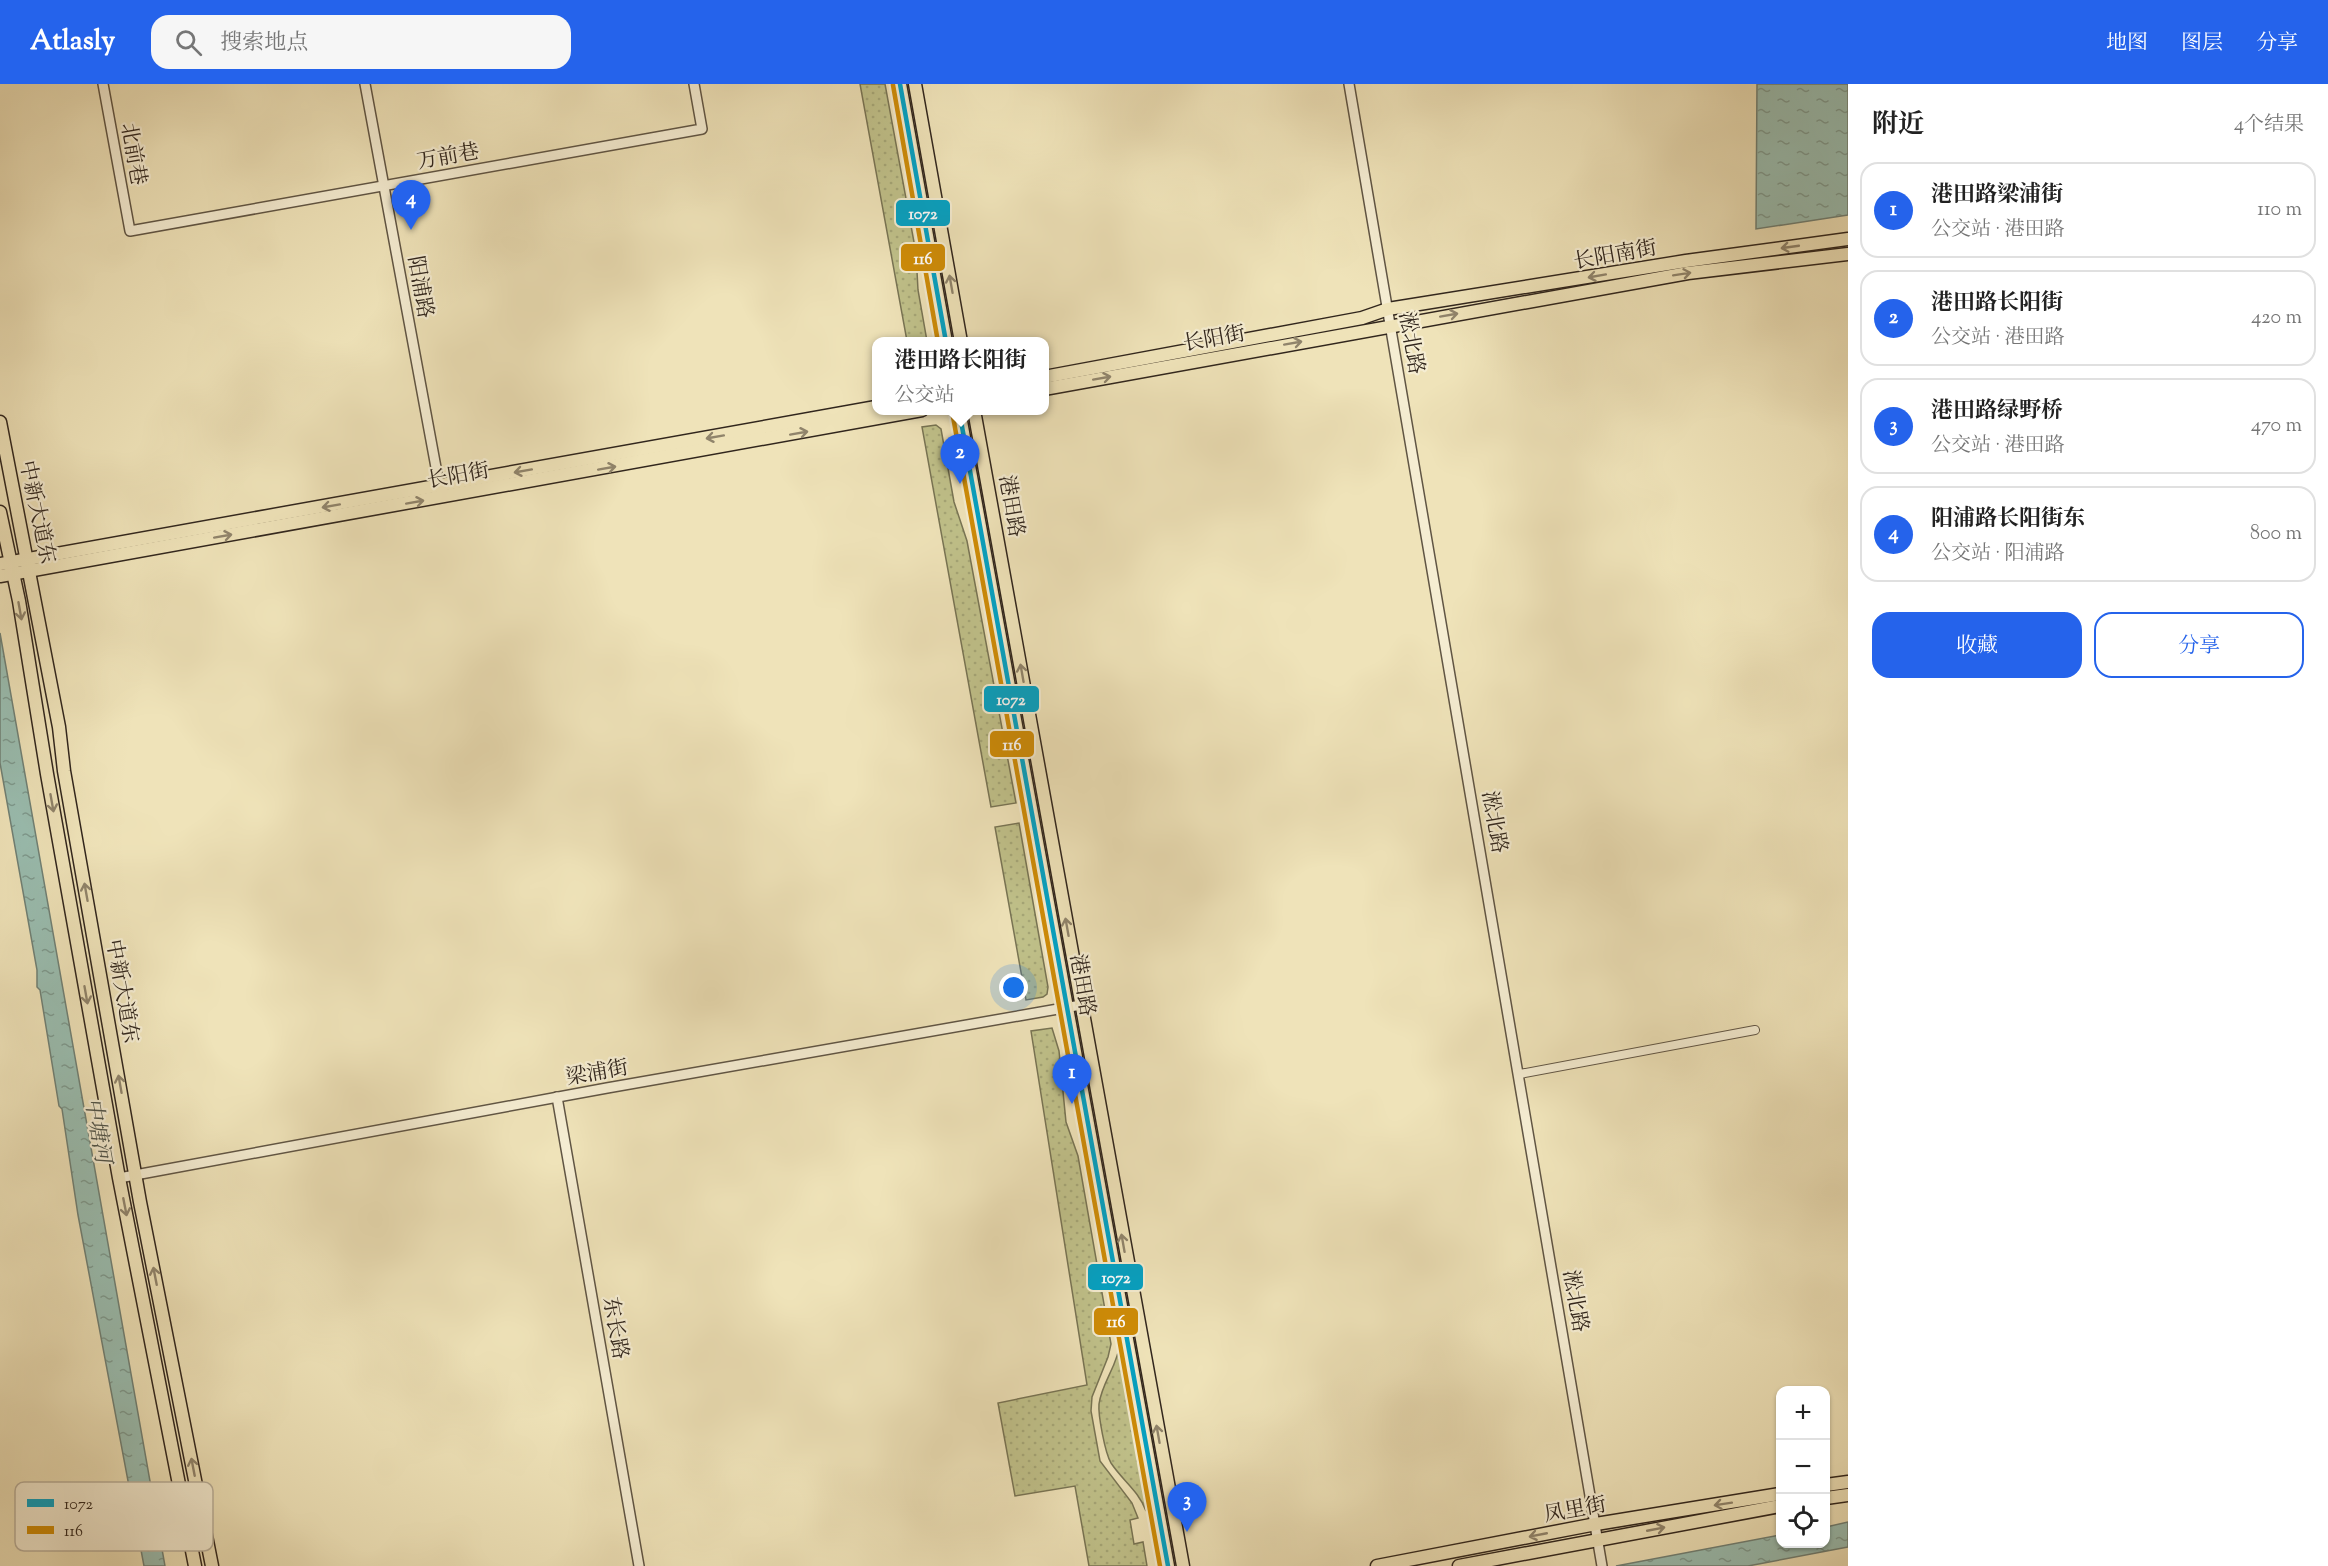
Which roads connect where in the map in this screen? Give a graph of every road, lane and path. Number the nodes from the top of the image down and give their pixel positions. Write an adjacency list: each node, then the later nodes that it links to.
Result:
1 (103, 84): 8 (street, 北前巷)
2 (365, 84): 7 (street, 阳浦路)
3 (694, 84): 7 (street, 万前巷)
4 (900, 84): 13 (main road)
5 (915, 84): 14 (main road, one-way to 5)
6 (1349, 84): 11 (street, 淞北路)
7 (383, 186): 8 (street, 万前巷); 22 (street, 阳浦路)
8 (130, 231)
9 (1848, 239): 11 (main road, 长阳南街, one-way to 11)
10 (1848, 254): 12 (main road, 长阳南街, one-way to 10)
11 (1388, 309): 12 (street, 淞北路); 15 (main road, 长阳街)
12 (1391, 325): 16 (main road, 长阳街, one-way to 12); 29 (street, 淞北路)
13 (945, 337)
14 (960, 337)
15 (1049, 376)
16 (1049, 388)
17 (872, 408): 22 (main road, 长阳街, one-way to 22)
18 (898, 415): 22 (main road, 长阳街, one-way to 18)
19 (960, 415): 27 (main road, 港田路)
20 (975, 415): 26 (main road, 港田路, one-way to 20)
21 (0, 422): 24 (main road, 中新大道东)
22 (440, 492): 24 (main road, 长阳街)
23 (0, 512): 25 (main road, 中新大道东)
24 (28, 565): 25 (main road, 长阳街); 31 (main road, 中新大道东, one-way to 24)
25 (6, 569): 32 (main road, 中新大道东, one-way to 32)
26 (1082, 1005): 27 (street, 梁浦街); 49 (main road, 港田路, one-way to 26)
27 (1067, 1008): 30 (street, 梁浦街); 48 (main road, 港田路)
28 (1755, 1030): 29 (street)
29 (1520, 1074): 41 (street, 淞北路)
30 (557, 1097): 31 (street, 梁浦街); 47 (street, 东长路)
31 (136, 1175): 32 (street, 梁浦街); 34 (main road, 中新大道东, one-way to 31)
32 (119, 1178): 33 (main road, 中新大道东, one-way to 33)
33 (179, 1482)
34 (196, 1482)
35 (1848, 1482): 36 (main road)
36 (1830, 1484)
37 (1776, 1495): 41 (main road, 凤里街, one-way to 41)
38 (1848, 1495): 39 (main road)
39 (1830, 1497)
40 (1776, 1507): 42 (main road, 凤里街, one-way to 40)
41 (1596, 1524): 42 (street, 淞北路); 50 (main road, 凤里街, one-way to 50)
42 (1598, 1539): 51 (main road, 凤里街); 52 (street, 淞北路)
43 (192, 1551): 45 (main road, 中新大道东, one-way to 45)
44 (209, 1551): 46 (main road, 中新大道东, one-way to 44)
45 (195, 1566)
46 (212, 1566)
47 (639, 1566)
48 (1168, 1566)
49 (1183, 1566)
50 (1377, 1566)
51 (1459, 1566)
52 (1602, 1566)

